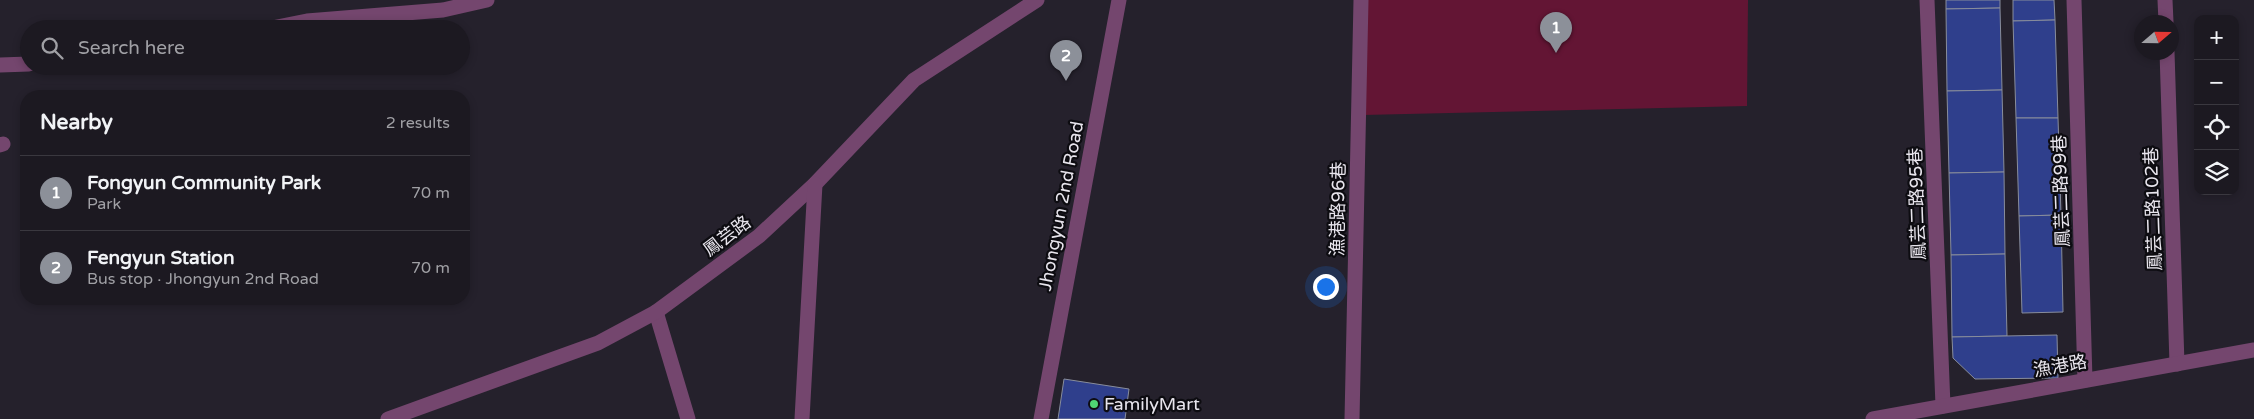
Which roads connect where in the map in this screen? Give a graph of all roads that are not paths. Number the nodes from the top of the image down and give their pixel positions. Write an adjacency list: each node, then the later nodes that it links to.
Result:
1 (487, 0): 9 (street)
2 (1037, 0): 13 (street, 鳳芸路)
3 (1119, 0): 22 (street, Jhongyun 2nd Road)
4 (1361, 0): 23 (street, 漁港路96巷)
5 (1927, 0): 18 (street, 鳳芸二路95巷)
6 (2074, 0): 17 (street, 鳳芸二路99巷)
7 (2165, 0): 8 (street)
8 (2166, 15)
9 (319, 20)
10 (2167, 60): 16 (street, 鳳芸二路102巷)
11 (20, 64): 12 (street)
12 (0, 65)
13 (815, 184): 14 (street, 鳳芸路); 21 (street)
14 (656, 312): 19 (street, 鳳芸路); 20 (street)
15 (2254, 350): 16 (street, 漁港路)
16 (2178, 364): 17 (street, 漁港路)
17 (2085, 380): 18 (street, 漁港路)
18 (1943, 406): 24 (street, 漁港路)
19 (388, 419)
20 (688, 419)
21 (802, 419)
22 (1041, 419)
23 (1352, 419)
24 (1873, 419)

